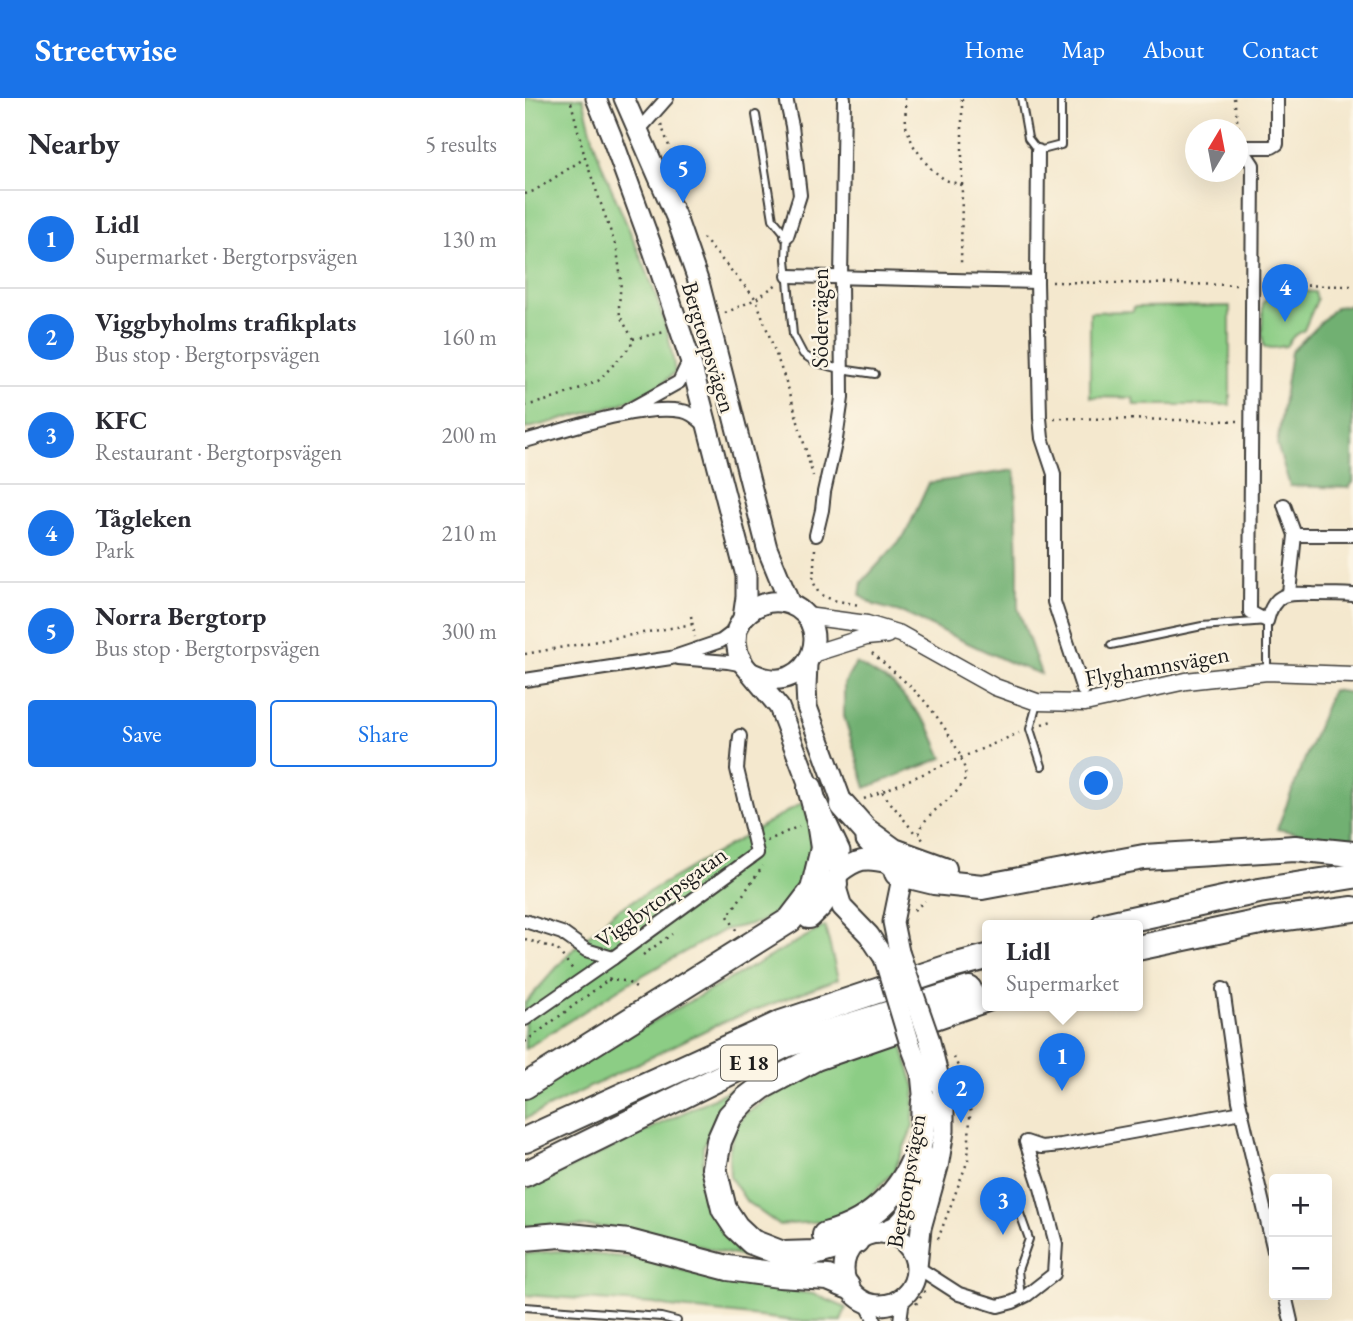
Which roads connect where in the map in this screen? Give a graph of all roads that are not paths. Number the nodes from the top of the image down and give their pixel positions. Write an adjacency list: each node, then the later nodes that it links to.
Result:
1 (596, 98): 16 (main road, Bergtorpsvägen)
2 (627, 98): 10 (main road, Bergtorpsvägen)
3 (667, 98): 10 (street)
4 (786, 98): 12 (street)
5 (844, 98): 14 (street, Södervägen)
6 (1021, 98): 11 (lane)
7 (1061, 98): 11 (lane)
8 (1277, 98): 29 (street)
9 (756, 115): 12 (lane)
10 (638, 131): 28 (main road, Bergtorpsvägen)
11 (1038, 151): 15 (street)
12 (787, 236): 13 (lane)
13 (788, 276): 14 (street); 17 (lane)
14 (841, 278): 15 (street); 17 (street, Södervägen)
15 (1037, 282): 39 (street)
16 (690, 359): 19 (street); 20 (main road, Bergtorpsvägen)
17 (841, 369): 18 (lane); 23 (street, Södervägen)
18 (875, 374)
19 (621, 415): 20 (street); 21 (street)
20 (708, 427): 30 (main road, Bergtorpsvägen)
21 (525, 441)
22 (1284, 505): 24 (street)
23 (816, 535)
24 (1295, 535): 25 (street); 26 (street)
25 (1353, 535)
26 (1289, 593): 27 (street); 29 (street)
27 (1353, 595)
28 (798, 610): 30 (main road); 31 (street, Flyghamnsvägen); 34 (main road, Bergtorpsvägen)
29 (1267, 621): 32 (lane); 36 (lane)
30 (740, 623): 33 (street); 35 (main road, Bergtorpsvägen)
31 (867, 630): 34 (street); 40 (street, Flyghamnsvägen)
32 (1111, 645)
33 (671, 658): 35 (street); 38 (street)
34 (810, 659): 35 (main road); 44 (main road, Bergtorpsvägen)
35 (748, 669): 43 (main road, Bergtorpsvägen)
36 (1267, 672): 37 (street, Flyghamnsvägen); 40 (street, Flyghamnsvägen)
37 (1353, 675)
38 (525, 680)
39 (1083, 690)
40 (1037, 702): 42 (lane)
41 (740, 736): 55 (street, Viggbytorpsgatan)
42 (1042, 766)
43 (810, 788): 48 (main road, Bergtorpsvägen); 59 (highway)
44 (849, 804): 46 (main road, Bergtorpsvägen); 49 (highway)
45 (1353, 854): 49 (highway)
46 (893, 868): 48 (main road); 49 (highway); 54 (main road, Bergtorpsvägen)
47 (1353, 876): 51 (highway)
48 (837, 879): 54 (main road, Bergtorpsvägen); 59 (highway)
49 (1014, 882)
50 (1353, 909): 53 (highway)
51 (1127, 920)
52 (525, 921): 55 (street)
53 (1143, 947)
54 (892, 955): 62 (main road, Bergtorpsvägen, bridge)
55 (613, 958): 61 (street, Viggbytorpsgatan)
56 (982, 958): 66 (highway, E 18)
57 (982, 986): 67 (highway, E 18)
58 (1223, 989): 65 (street)
59 (670, 995): 63 (highway)
60 (982, 1001): 68 (highway)
61 (525, 1019)
62 (920, 1041): 64 (main road, Bergtorpsvägen); 73 (main road, Bergtorpsvägen)
63 (525, 1086)
64 (924, 1101): 68 (highway); 70 (main road, Bergtorpsvägen)
65 (1242, 1112): 71 (street); 76 (street)
66 (525, 1140)
67 (525, 1174)
68 (716, 1183): 70 (highway)
69 (1013, 1194): 76 (lane)
70 (867, 1237): 73 (main road); 74 (main road)
71 (1271, 1237)
72 (525, 1238): 74 (highway)
73 (917, 1267): 75 (main road); 76 (street)
74 (847, 1286): 78 (main road)
75 (903, 1298): 78 (main road); 82 (street)
76 (1021, 1298)
77 (1286, 1300): 83 (street)
78 (866, 1303): 81 (street)
79 (525, 1307): 80 (lane)
80 (677, 1321)
81 (875, 1321)
82 (900, 1321)
83 (1291, 1321)

